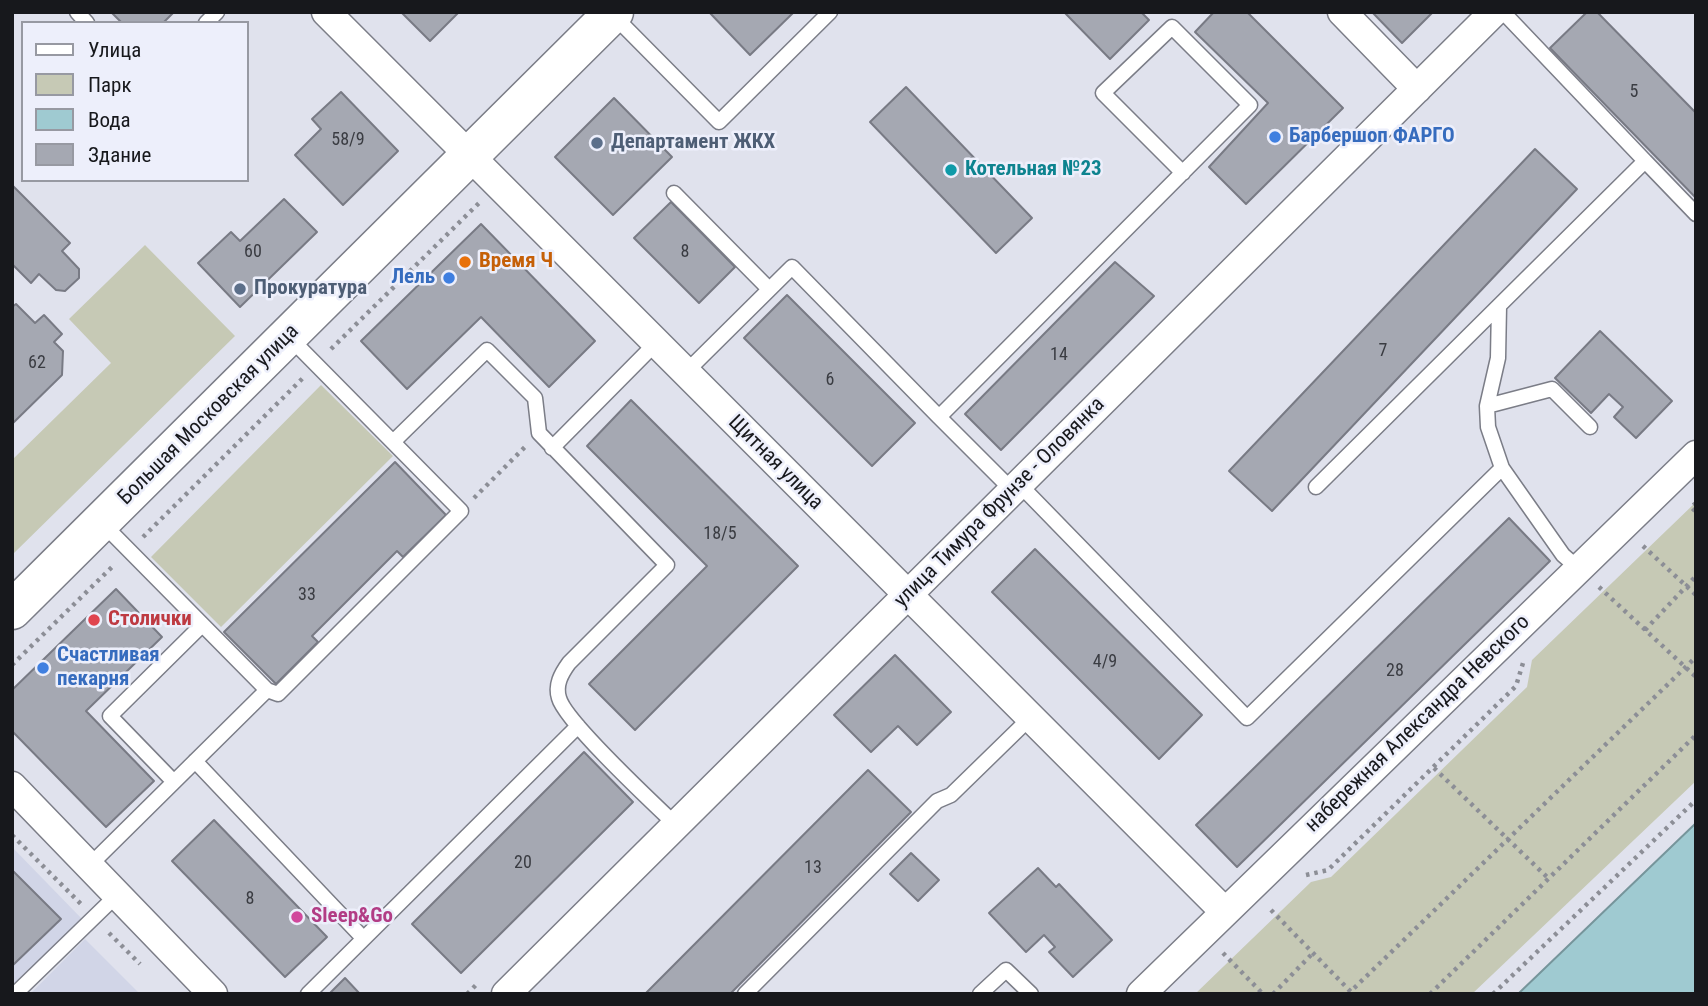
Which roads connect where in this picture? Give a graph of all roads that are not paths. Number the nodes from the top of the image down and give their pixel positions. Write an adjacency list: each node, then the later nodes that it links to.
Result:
1 (326, 12): 8 (street, Щитная улица)
2 (830, 12): 6 (lane)
3 (1342, 12): 7 (street)
4 (1494, 12): 7 (street, улица Тимура Фрунзе - Оловянка)
5 (1503, 12): 9 (lane)
6 (613, 13): 8 (main road, Большая Московская улица)
7 (1417, 89): 26 (street, улица Тимура Фрунзе - Оловянка)
8 (470, 156): 15 (main road, Большая Московская улица); 16 (street, Щитная улица)
9 (1645, 160): 12 (lane); 14 (lane)
10 (1182, 173): 10 (lane); 19 (lane)
11 (674, 192): 13 (lane)
12 (1696, 214)
13 (769, 289): 17 (lane); 19 (lane)
14 (1499, 306): 18 (lane); 25 (lane)
15 (288, 336): 21 (lane); 27 (main road, Большая Московская улица)
16 (656, 343): 17 (street, Щитная улица); 22 (lane)
17 (685, 373): 29 (street, Щитная улица)
18 (1487, 406): 20 (lane); 24 (lane)
19 (939, 417): 26 (lane)
20 (1590, 427)
21 (393, 442): 22 (lane); 32 (lane)
22 (552, 448): 34 (lane)
23 (1696, 455): 28 (street, набережная Александра Невского)
24 (1503, 468): 26 (lane); 28 (lane)
25 (1316, 487)
26 (1016, 488): 29 (street, улица Тимура Фрунзе - Оловянка)
27 (101, 522): 30 (main road, Большая Московская улица); 31 (lane)
28 (1588, 578): 41 (street, набережная Александра Невского)
29 (907, 595): 33 (street, Щитная улица); 38 (street, улица Тимура Фрунзе - Оловянка)
30 (12, 610)
31 (202, 625): 32 (lane); 36 (lane)
32 (267, 691): 35 (lane)
33 (1030, 718): 41 (street, Щитная улица); 47 (lane)
34 (578, 726): 38 (lane); 42 (lane)
35 (195, 761): 36 (lane); 42 (lane)
36 (174, 782): 39 (lane)
37 (12, 786): 39 (street)
38 (676, 825): 46 (street, улица Тимура Фрунзе - Оловянка)
39 (89, 866): 40 (street)
40 (117, 895): 43 (lane); 44 (street)
41 (1225, 912): 50 (street, набережная Александра Невского)
42 (363, 938): 45 (lane)
43 (15, 994)
44 (213, 994)
45 (307, 994)
46 (506, 994)
47 (745, 994)
48 (980, 994): 49 (lane)
49 (1031, 994)
50 (1141, 994)

